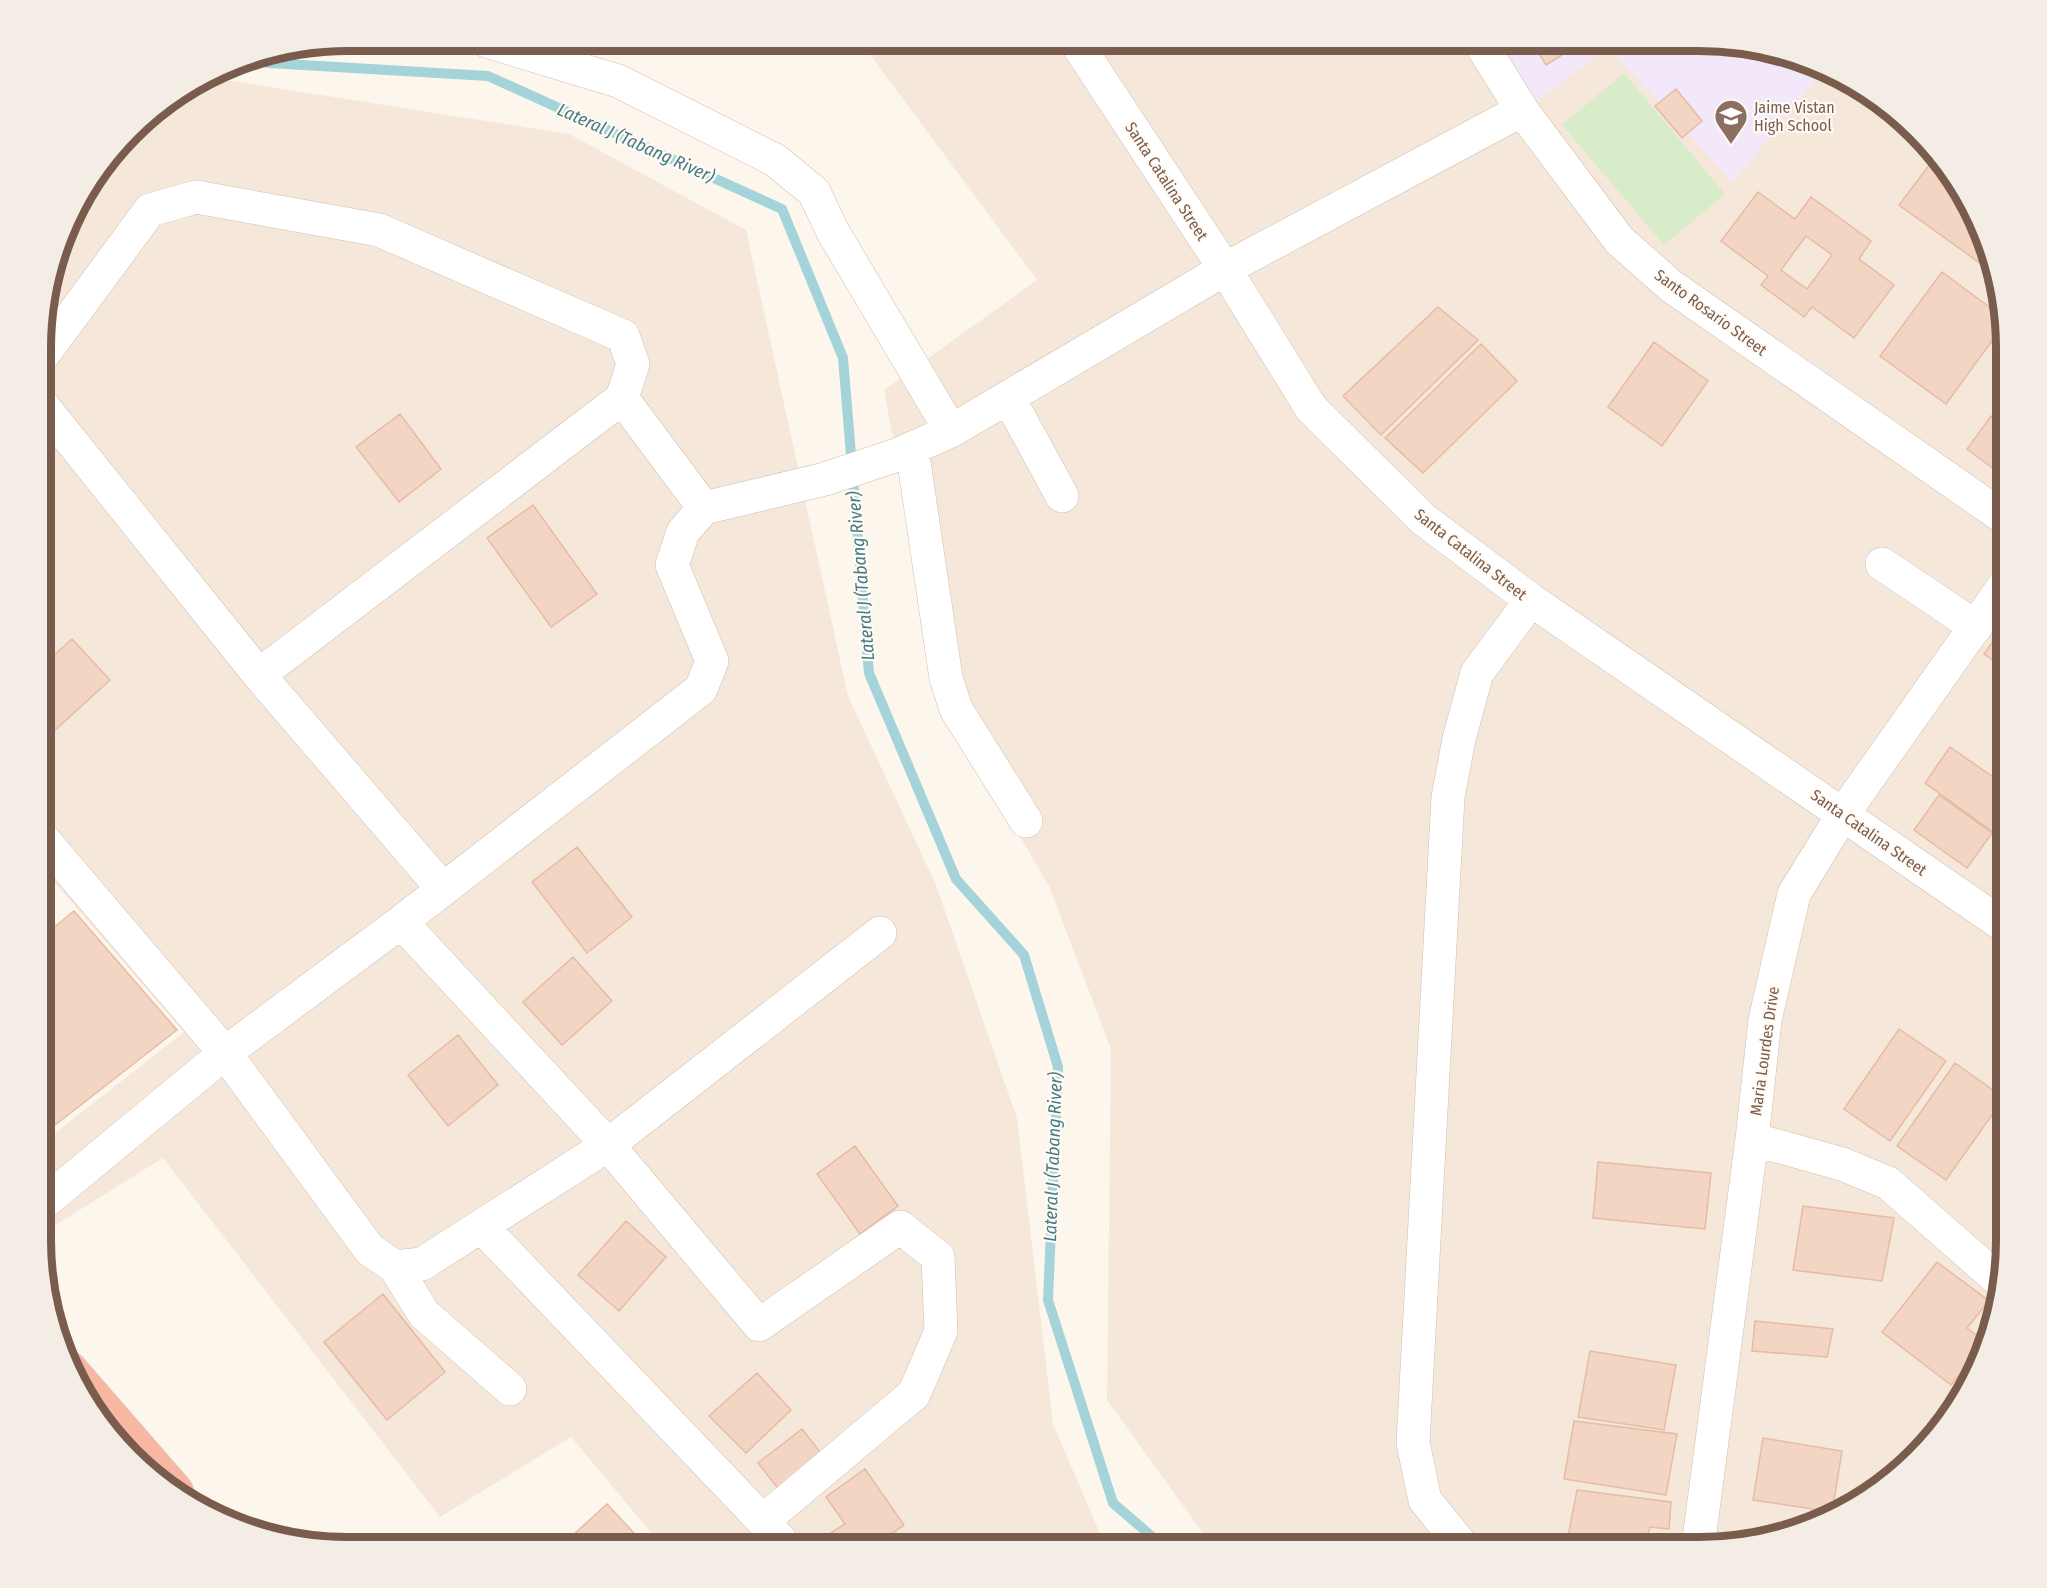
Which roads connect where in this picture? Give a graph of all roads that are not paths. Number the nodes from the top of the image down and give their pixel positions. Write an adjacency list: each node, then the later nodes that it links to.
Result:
1 (521, 51): 10 (street)
2 (1082, 51): 5 (street, Santa Catalina Street)
3 (1485, 51): 4 (street, Santo Rosario Street)
4 (1522, 111): 5 (street); 14 (street, Santo Rosario Street)
5 (1225, 269): 7 (street); 17 (street, Santa Catalina Street)
6 (51, 344): 8 (street)
7 (1008, 397): 10 (street); 12 (street)
8 (622, 398): 13 (street); 19 (street)
9 (51, 416): 19 (street)
10 (951, 431): 11 (street)
11 (903, 452): 13 (street); 21 (street)
12 (1062, 496)
13 (704, 508): 23 (street)
14 (1996, 512)
15 (1882, 564): 18 (street)
16 (1996, 598): 18 (street, Maria Lourdes Drive)
17 (1531, 600): 20 (street, Santa Catalina Street); 39 (street)
18 (1976, 627): 20 (street, Maria Lourdes Drive)
19 (259, 675): 23 (street)
20 (1843, 814): 24 (street, Santa Catalina Street); 28 (street, Maria Lourdes Drive)
21 (1026, 821)
22 (51, 849): 27 (street)
23 (442, 888): 25 (street)
24 (1996, 920)
25 (401, 922): 27 (street); 29 (street)
26 (880, 933): 29 (street)
27 (225, 1053): 30 (street); 32 (street)
28 (1752, 1139): 33 (street); 40 (street, Maria Lourdes Drive)
29 (608, 1145): 31 (street); 37 (street)
30 (51, 1197)
31 (481, 1226): 32 (street); 37 (street)
32 (395, 1267): 34 (street)
33 (1993, 1275)
34 (510, 1389)
35 (99, 1401): 36 (highway)
36 (155, 1465)
37 (763, 1521): 38 (street)
38 (777, 1537)
39 (1455, 1537)
40 (1699, 1537)

